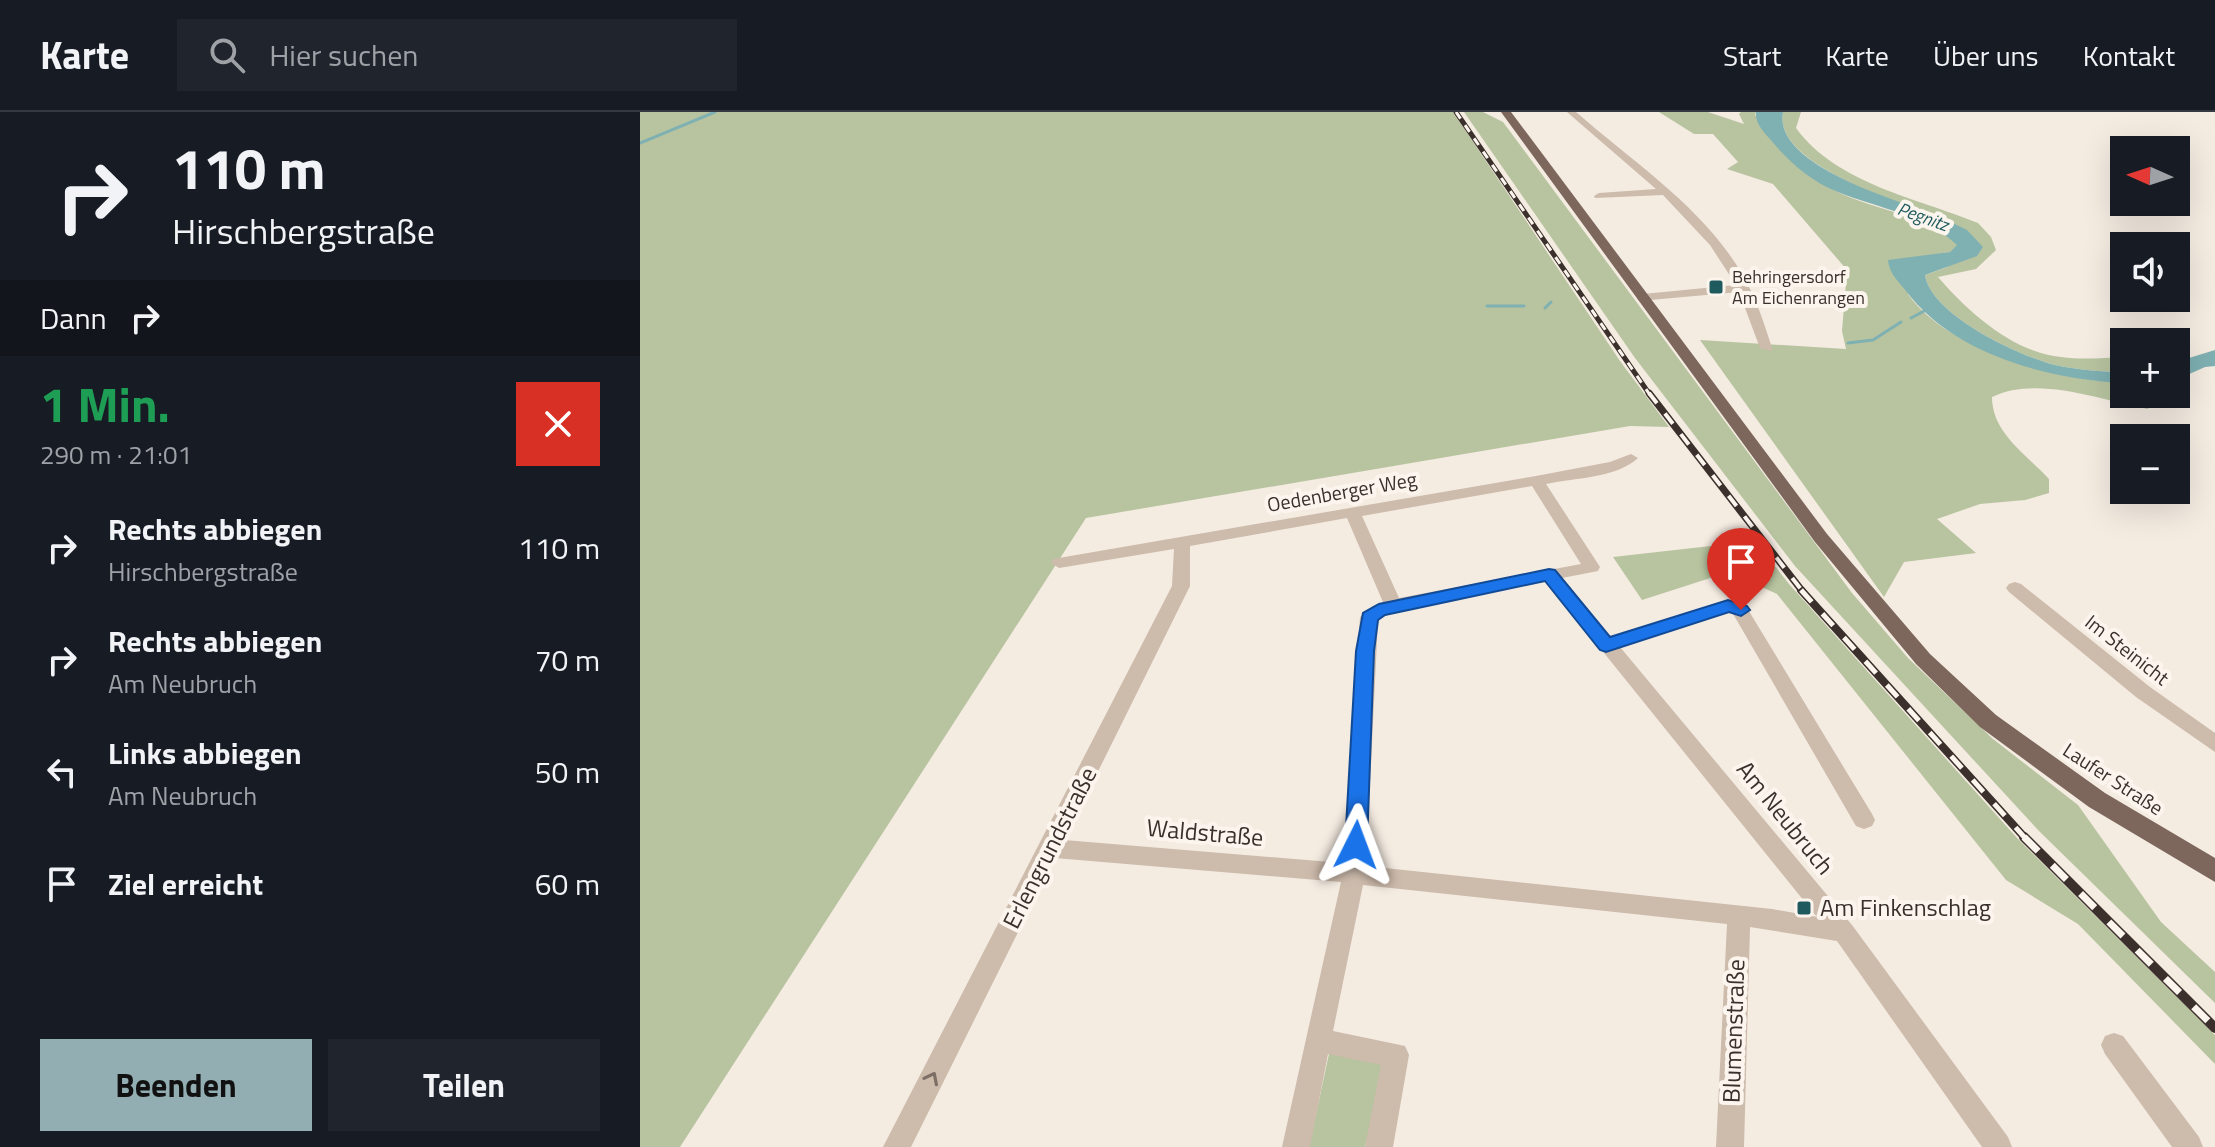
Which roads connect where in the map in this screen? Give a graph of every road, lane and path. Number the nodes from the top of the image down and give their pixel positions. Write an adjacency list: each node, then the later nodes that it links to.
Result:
1 (1506, 112): 6 (main road, Laufer Straße)
2 (1571, 112): 3 (street)
3 (1664, 192): 4 (street); 5 (street)
4 (1599, 196)
5 (1744, 288): 6 (street); 7 (street)
6 (1643, 298): 20 (main road, Laufer Straße)
7 (1766, 348)
8 (1631, 458): 9 (street, Oedenberger Weg)
9 (1536, 481): 10 (street, Oedenberger Weg); 13 (street)
10 (1352, 512): 11 (street, Oedenberger Weg); 15 (street)
11 (1182, 543): 12 (street, Oedenberger Weg); 19 (street, Erlengrundstraße)
12 (1059, 563)
13 (1549, 574): 15 (street); 16 (street, Am Neubruch)
14 (2015, 588): 17 (street, Im Steinicht)
15 (1393, 605): 21 (street)
16 (1606, 645): 18 (street); 23 (street, Am Neubruch)
17 (2215, 744)
18 (1864, 820)
19 (1050, 848): 21 (street, Waldstraße); 26 (street, Erlengrundstraße, one-way to 19)
20 (2215, 871)
21 (1354, 874): 22 (street); 24 (street)
22 (1739, 916): 23 (street); 29 (street, Blumenstraße)
23 (1844, 932): 30 (street, Am Neubruch)
24 (1318, 1040): 27 (street); 28 (street)
25 (2114, 1045): 31 (street)
26 (897, 1147)
27 (1296, 1147)
28 (1379, 1147)
29 (1730, 1147)
30 (1998, 1147)
31 (2189, 1147)

